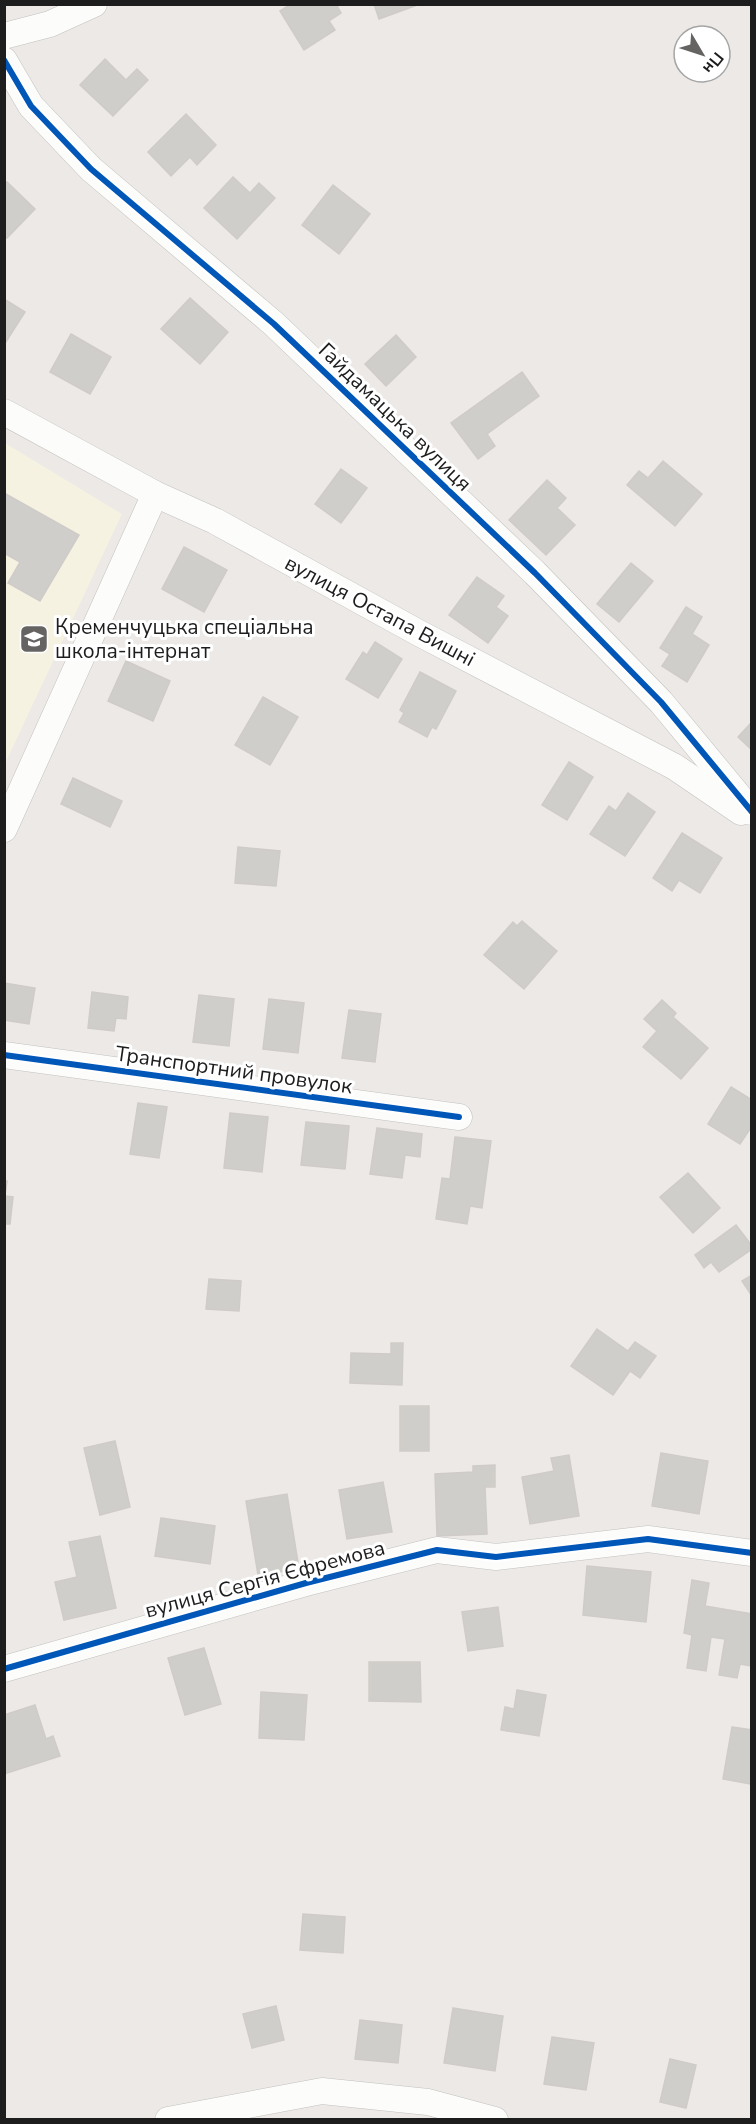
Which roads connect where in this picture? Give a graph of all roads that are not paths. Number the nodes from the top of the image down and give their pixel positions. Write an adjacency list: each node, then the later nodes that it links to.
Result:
1 (94, 4): 2 (street)
2 (4, 36)
3 (4, 60): 6 (street, Гайдамацька вулиця)
4 (4, 412): 5 (street, вулиця Остапа Вишні)
5 (155, 494): 7 (street, вулиця Остапа Вишні); 8 (street)
6 (752, 812)
7 (752, 819)
8 (4, 829)
9 (4, 1054): 10 (street, Транспортний провулок)
10 (459, 1117)
11 (752, 1553): 12 (street, вулиця Сергія Єфремова)
12 (4, 1669)
13 (168, 2120): 14 (street)
14 (495, 2120)

